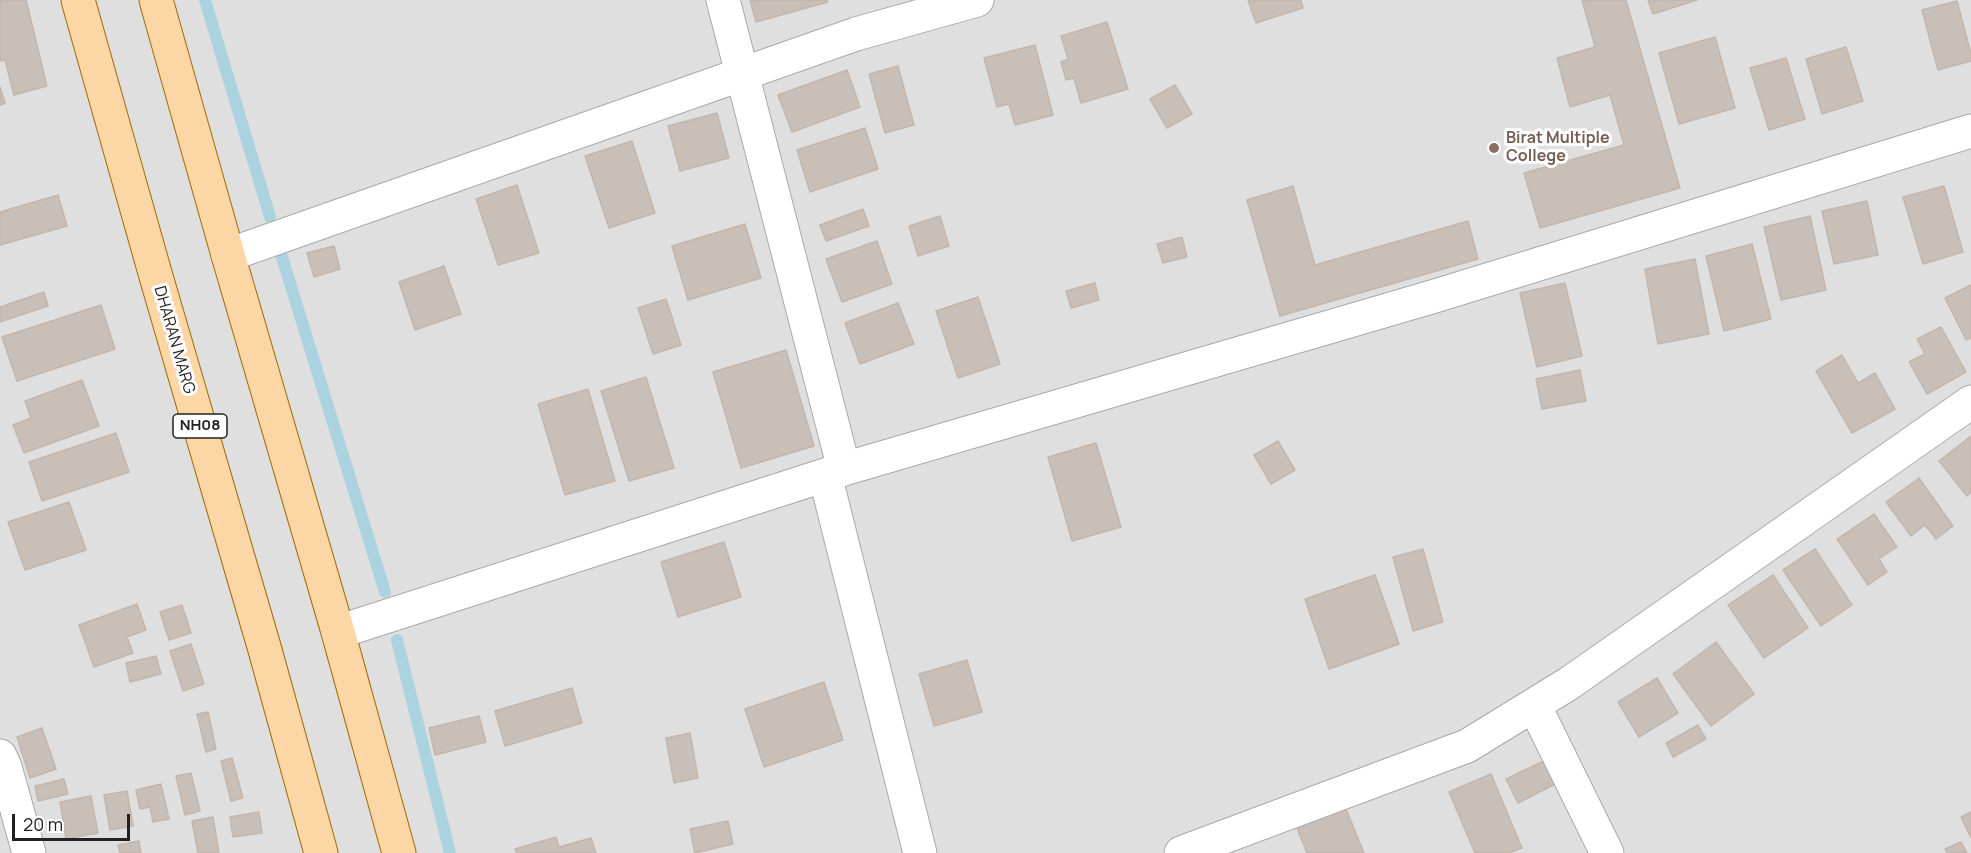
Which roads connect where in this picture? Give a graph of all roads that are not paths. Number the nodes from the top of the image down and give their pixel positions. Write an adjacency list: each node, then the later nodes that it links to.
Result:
1 (78, 0): 14 (main road, DHARAN MARG / NH08)
2 (156, 0): 7 (main road)
3 (723, 0): 5 (street)
4 (977, 0): 5 (street)
5 (743, 74): 7 (street); 9 (street)
6 (1971, 131): 9 (street)
7 (228, 255): 10 (main road)
8 (1971, 402): 11 (street)
9 (834, 472): 10 (street); 16 (street)
10 (338, 632): 15 (main road)
11 (1534, 705): 17 (street); 18 (street)
12 (0, 756): 13 (street)
13 (29, 853)
14 (321, 853)
15 (399, 853)
16 (920, 853)
17 (1181, 853)
18 (1607, 853)

